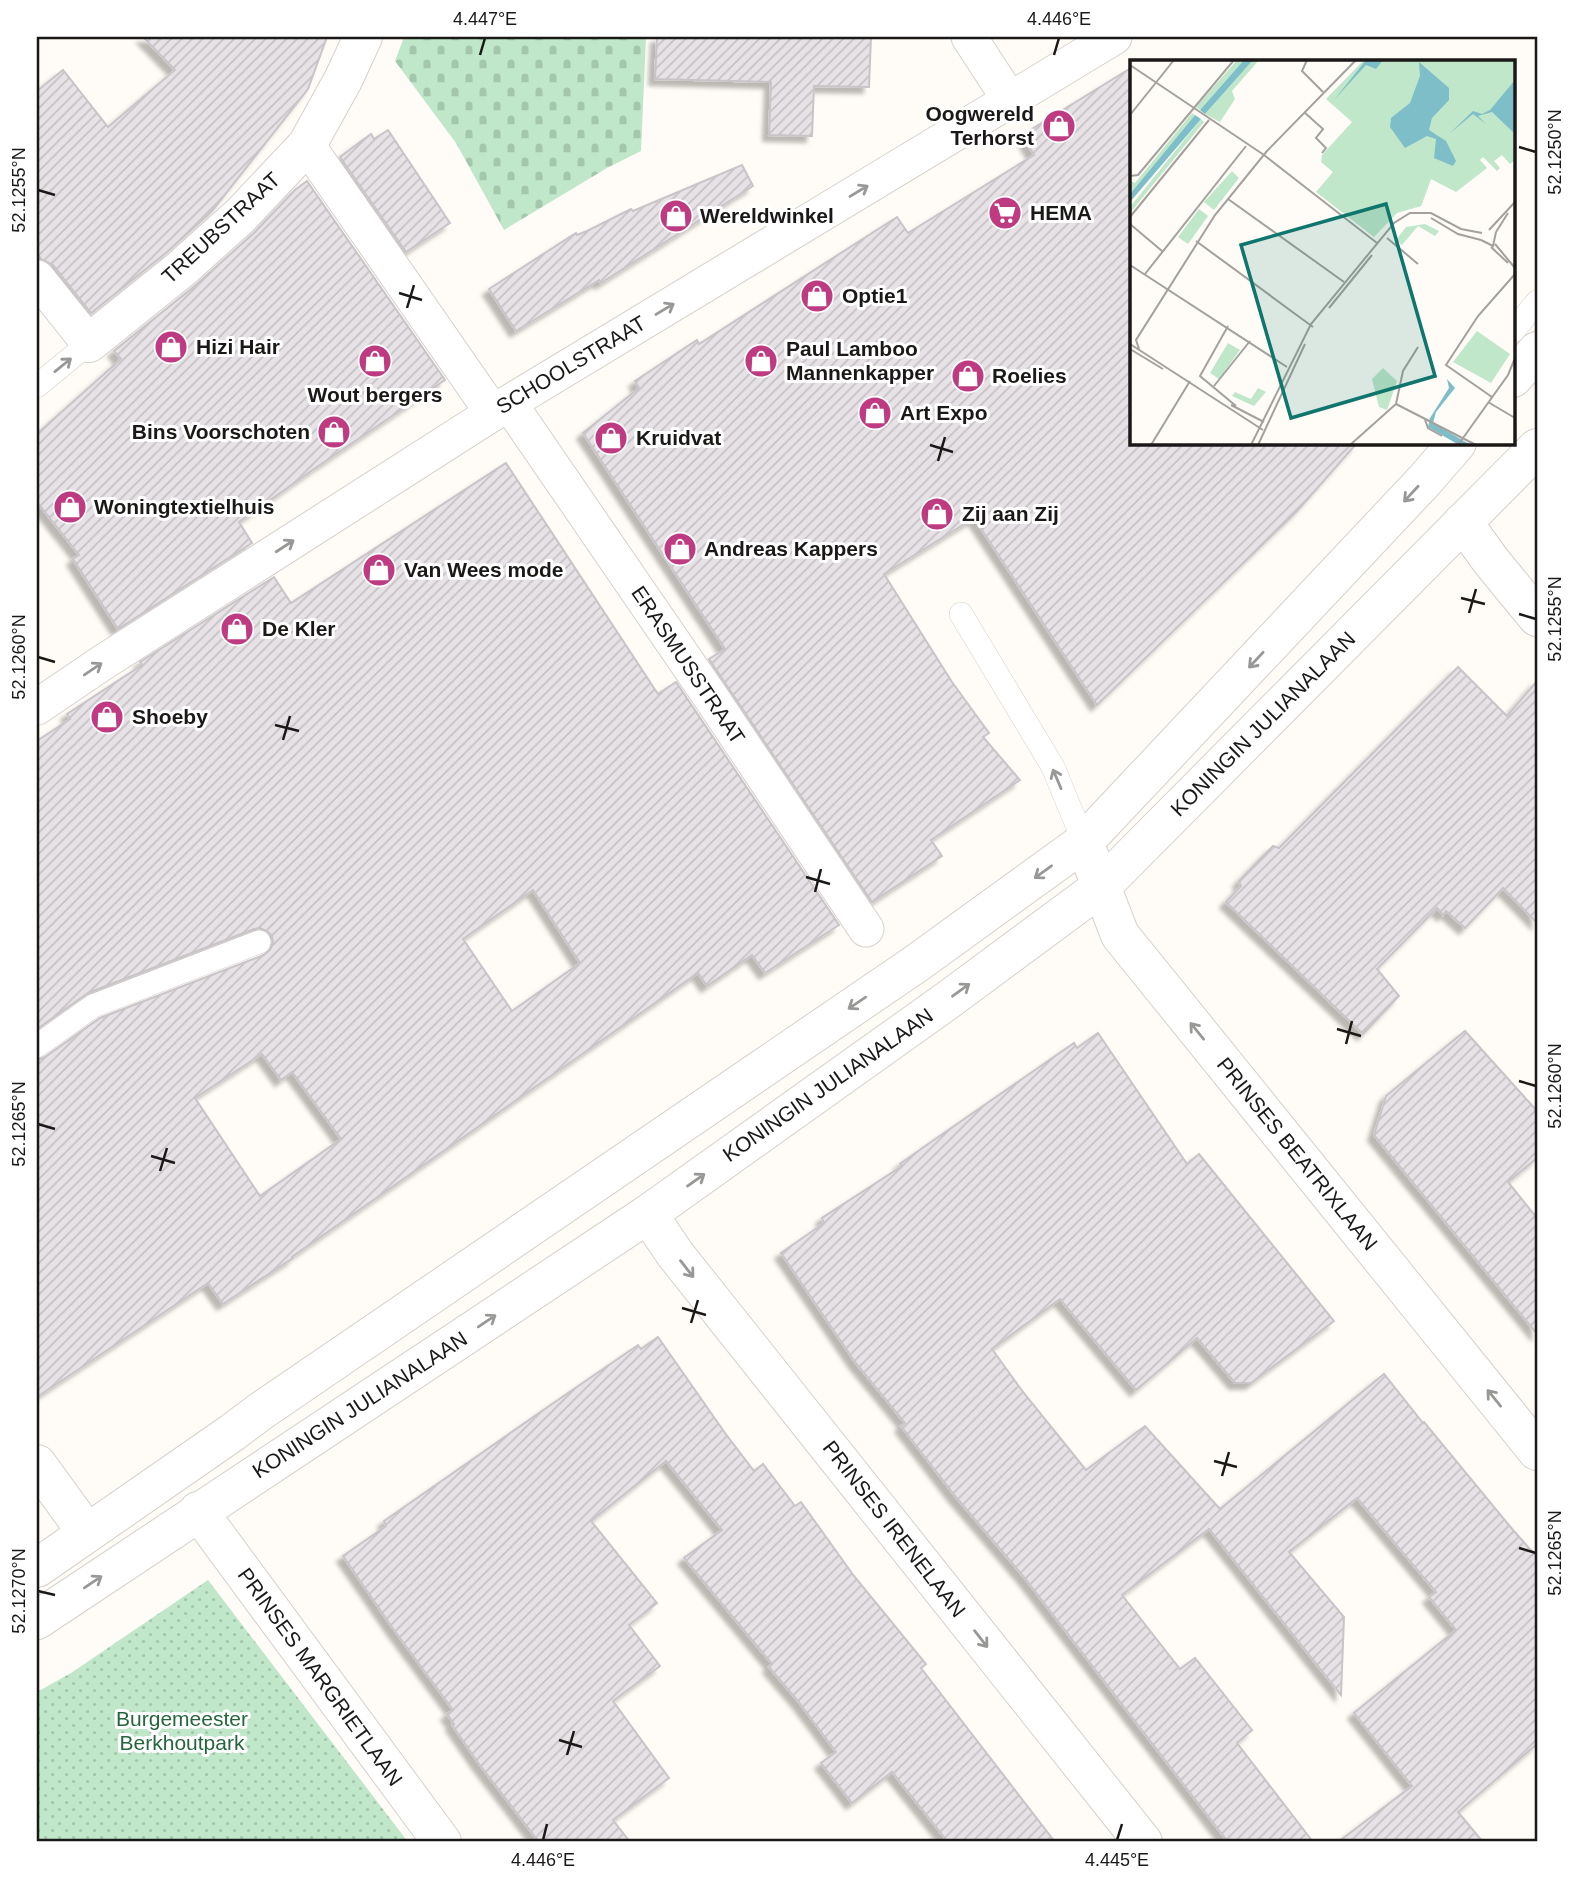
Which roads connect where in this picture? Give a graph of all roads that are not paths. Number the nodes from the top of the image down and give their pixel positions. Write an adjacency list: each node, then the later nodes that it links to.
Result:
1 (363, 37): 5 (main road, TREUBSTRAAT)
2 (969, 37): 4 (street)
3 (1114, 37): 4 (street, SCHOOLSTRAAT)
4 (1010, 100): 13 (street, SCHOOLSTRAAT, one-way to 4)
5 (307, 145): 9 (main road, TREUBSTRAAT); 13 (street, ERASMUSSTRAAT)
6 (37, 278): 9 (street)
7 (1537, 302): 8 (lane)
8 (1514, 330)
9 (89, 344): 12 (lane, TREUBSTRAAT, one-way to 9)
10 (1537, 351): 11 (main road)
11 (1514, 377)
12 (37, 386)
13 (500, 409): 19 (street, SCHOOLSTRAAT, one-way to 13); 22 (street, ERASMUSSTRAAT)
14 (1456, 444): 20 (main road, one-way to 20)
15 (1537, 448): 16 (main road, KONINGIN JULIANALAAN)
16 (1463, 522): 18 (main road); 21 (main road, KONINGIN JULIANALAAN)
17 (961, 614): 20 (lane, one-way to 17)
18 (1537, 617)
19 (37, 707)
20 (1084, 842): 21 (main road, PRINSES BEATRIXLAAN); 29 (main road, one-way to 29)
21 (1102, 886): 25 (main road, KONINGIN JULIANALAAN, one-way to 21); 26 (main road, PRINSES BEATRIXLAAN, one-way to 21)
22 (866, 929)
23 (259, 942): 24 (lane)
24 (37, 1046)
25 (648, 1214): 28 (main road, KONINGIN JULIANALAAN, one-way to 25); 33 (main road, PRINSES IRENELAAN, one-way to 33)
26 (1537, 1451)
27 (37, 1464): 29 (main road)
28 (198, 1511): 31 (main road, KONINGIN JULIANALAAN, one-way to 28); 32 (main road, PRINSES MARGRIETLAAN)
29 (87, 1534): 30 (main road)
30 (37, 1568)
31 (37, 1620)
32 (442, 1842)
33 (1143, 1842)

